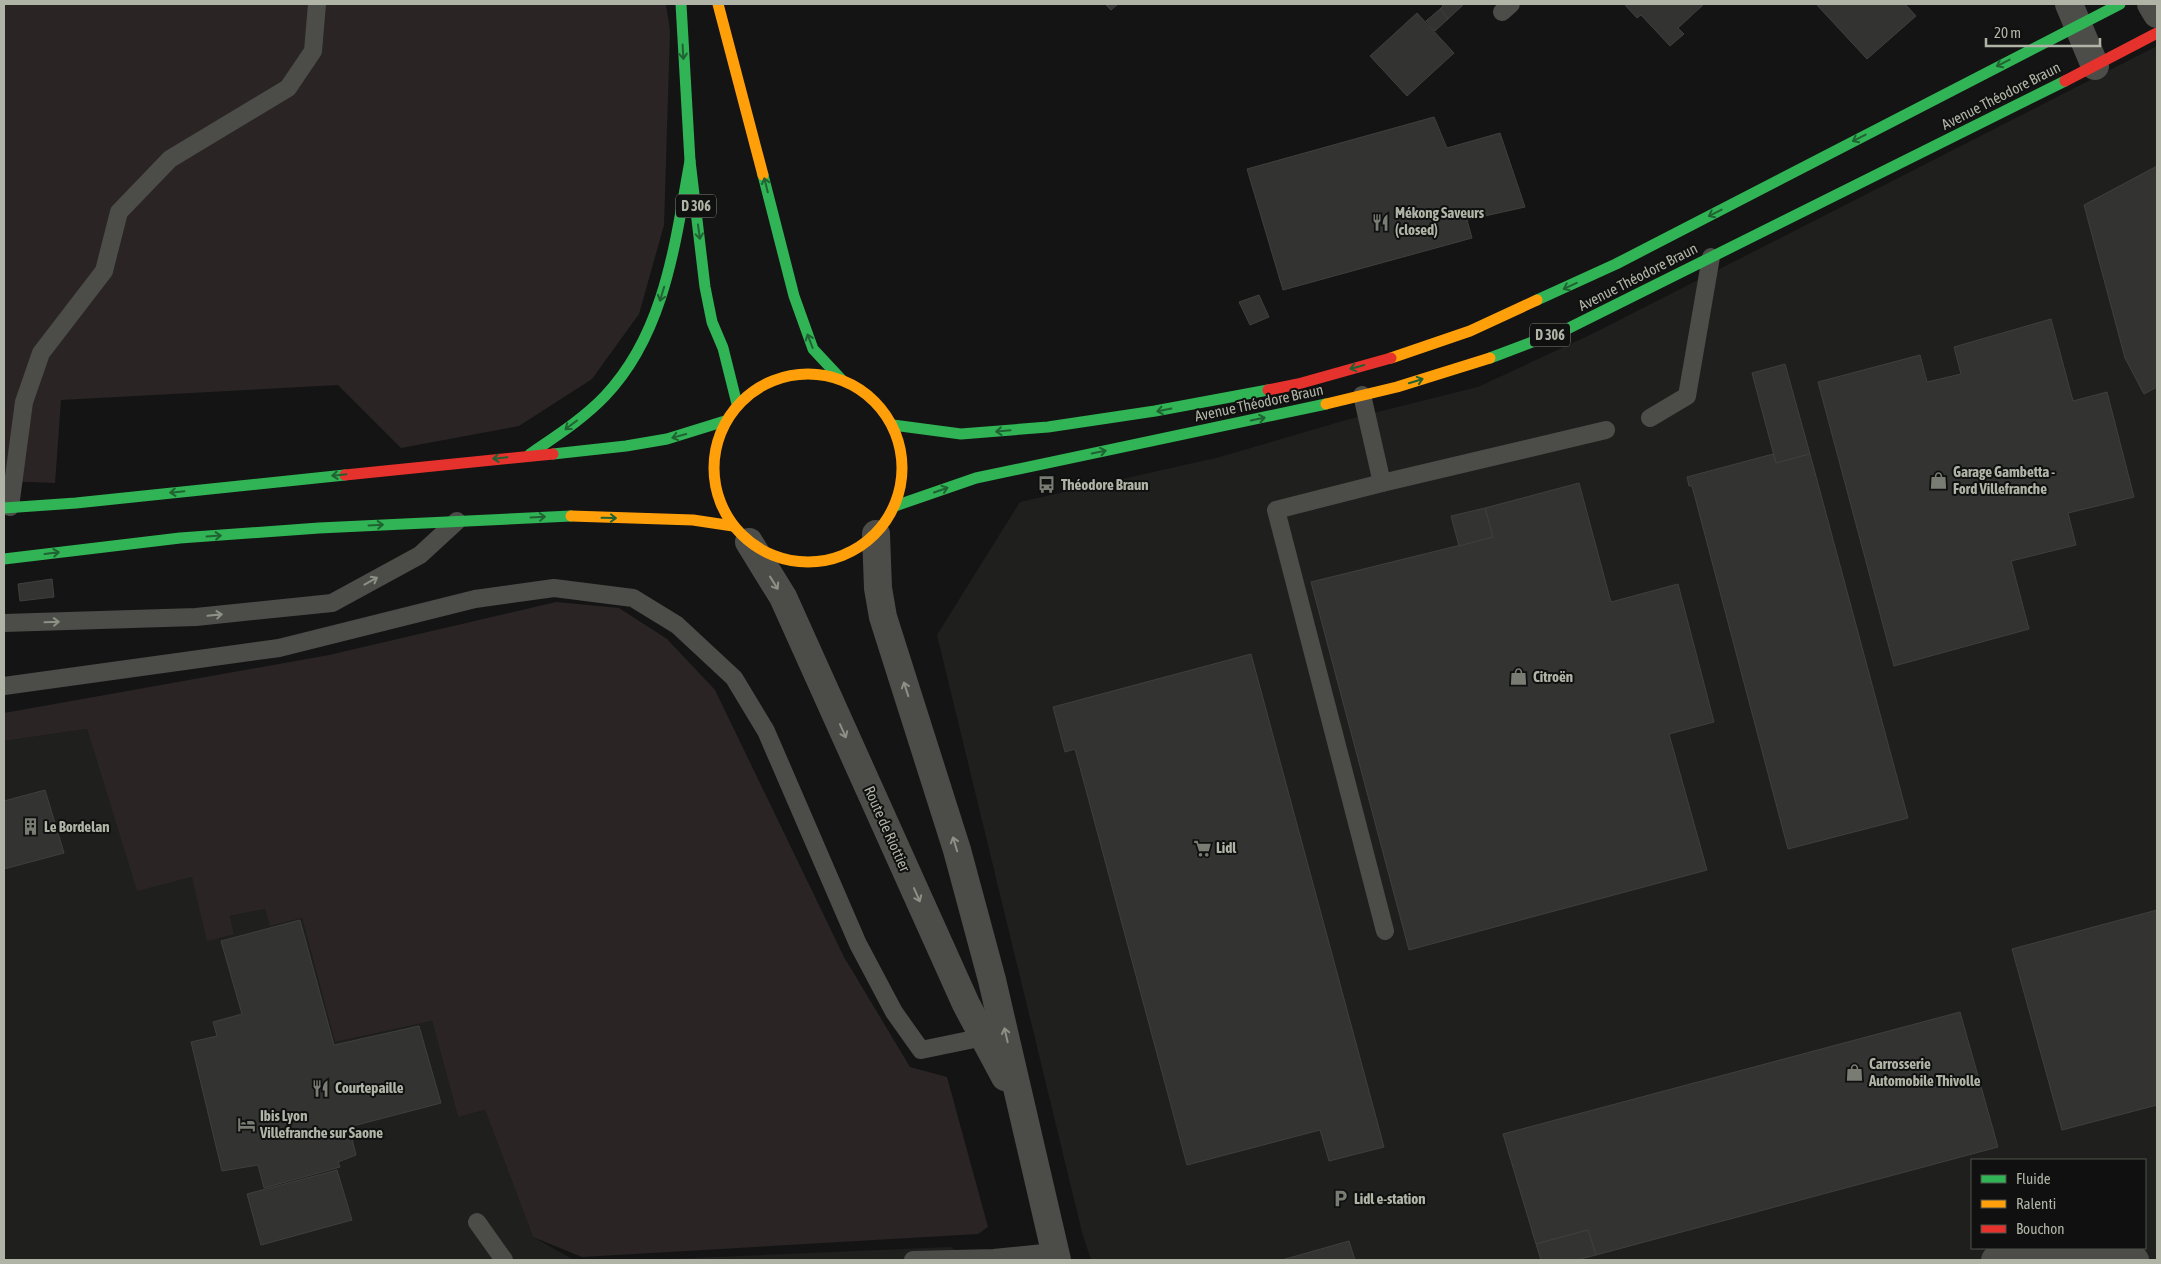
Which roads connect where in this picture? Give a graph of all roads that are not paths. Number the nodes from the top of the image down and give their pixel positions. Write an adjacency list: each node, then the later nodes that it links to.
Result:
1 (317, 4): 22 (lane)
2 (680, 4): 10 (main road, D 306, one-way to 10)
3 (718, 4): 12 (main road, one-way to 3)
4 (2120, 4): 6 (main road, Avenue Théodore Braun / D 306)
5 (2151, 4): 7 (street)
6 (2073, 14): 9 (street); 17 (main road, Avenue Théodore Braun / D 306, one-way to 17)
7 (2157, 14)
8 (2157, 33): 9 (main road, Avenue Théodore Braun / D 306)
9 (2095, 66): 11 (main road, Avenue Théodore Braun / D 306)
10 (690, 161): 14 (main road, D 306, one-way to 14); 19 (main road, one-way to 19)
11 (1712, 257): 13 (main road, Avenue Théodore Braun / D 306, one-way to 11); 15 (lane)
12 (841, 378): 14 (main road); 17 (main road)
13 (1362, 395): 20 (lane); 21 (main road, Avenue Théodore Braun / D 306, one-way to 13)
14 (737, 404): 16 (main road)
15 (1650, 418)
16 (725, 421): 19 (main road, one-way to 19); 24 (main road)
17 (893, 425): 21 (main road)
18 (1606, 430): 20 (lane)
19 (530, 454): 22 (main road, one-way to 22)
20 (1382, 483): 29 (lane)
21 (895, 506): 25 (main road)
22 (7, 508)
23 (457, 521): 24 (main road, one-way to 24); 26 (main road, one-way to 23); 27 (lane, one-way to 23)
24 (741, 534): 25 (main road); 30 (street, Route de Riottier, one-way to 30)
25 (876, 534): 31 (street, Route de Riottier, one-way to 25)
26 (4, 559)
27 (4, 623)
28 (4, 686): 30 (lane)
29 (1386, 931)
30 (984, 1036): 31 (street, Route de Riottier)
31 (1024, 1116): 35 (street, Route de Riottier)
32 (477, 1222): 37 (lane)
33 (2037, 1249): 39 (street)
34 (2064, 1249): 40 (street)
35 (1056, 1256): 38 (lane)
36 (2157, 1258): 41 (street)
37 (504, 1260)
38 (913, 1260)
39 (1995, 1260)
40 (2135, 1260)
41 (2150, 1260)

